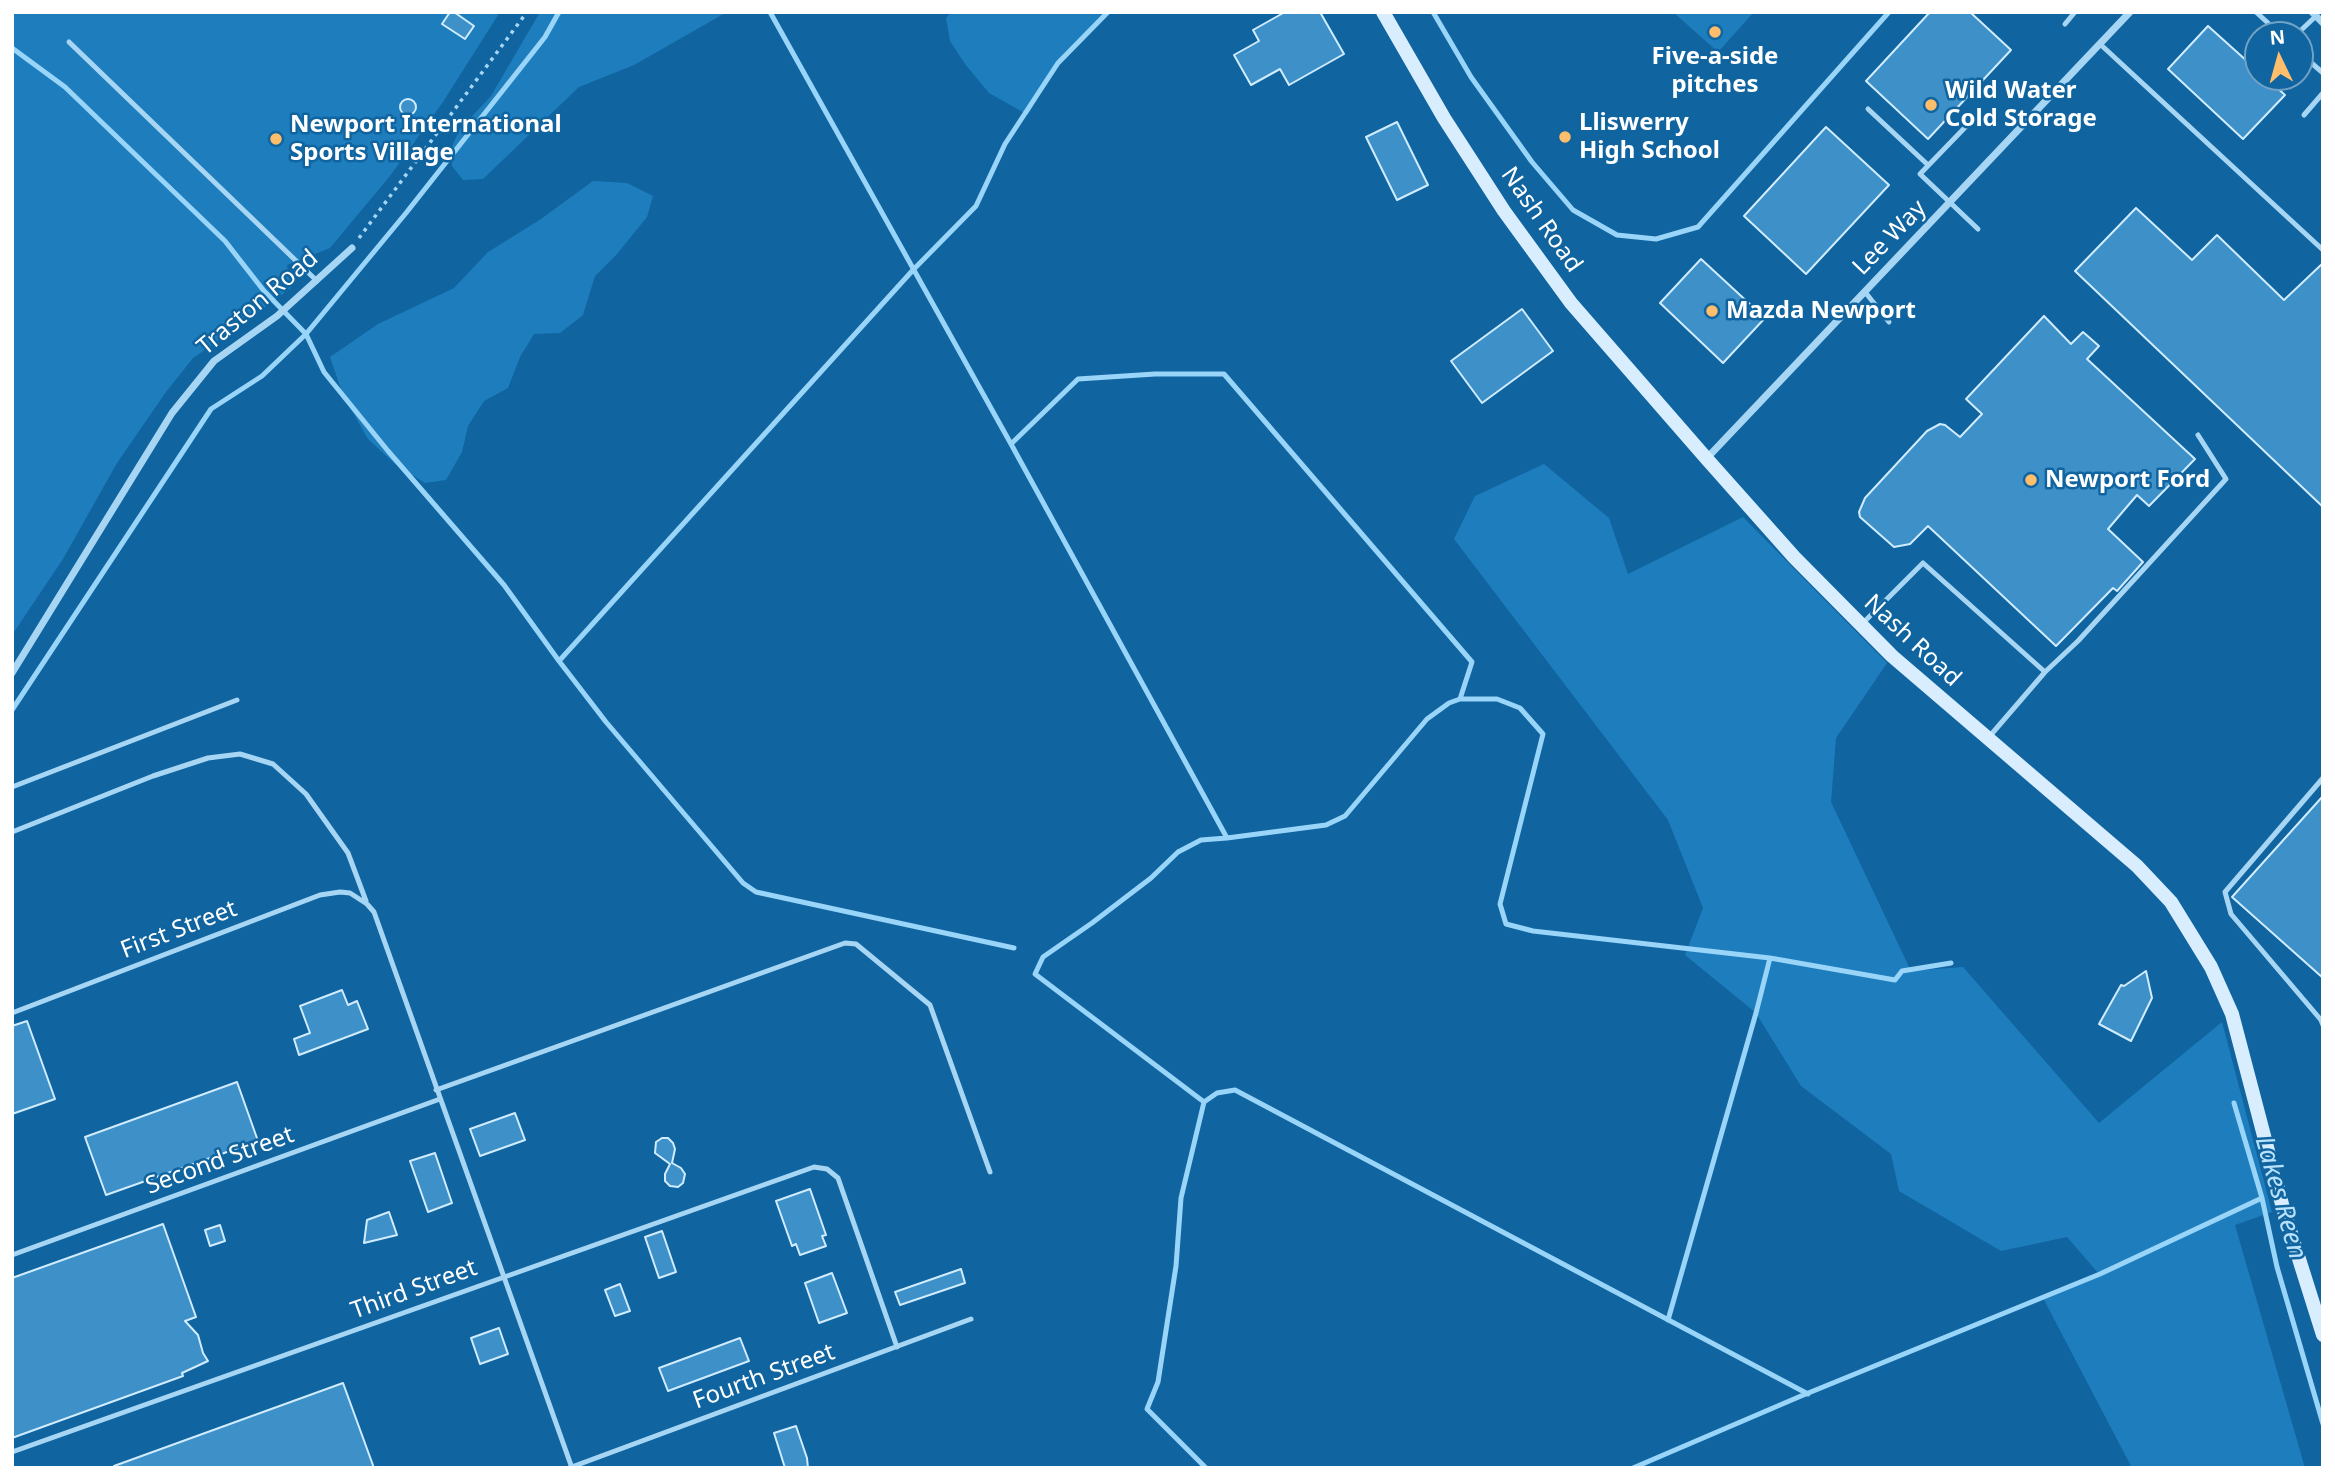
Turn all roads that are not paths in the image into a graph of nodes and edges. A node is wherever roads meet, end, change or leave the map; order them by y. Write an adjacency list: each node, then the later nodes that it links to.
1 (1383, 12): 22 (street, Nash Road)
2 (2075, 12): 6 (lane)
3 (2130, 12): 8 (street, Lee Way)
4 (2314, 14): 5 (street)
5 (2323, 23)
6 (2064, 24)
7 (69, 41): 18 (lane)
8 (2100, 44): 14 (street, Lee Way); 17 (lane)
9 (2323, 93): 12 (lane)
10 (1868, 109): 13 (lane)
11 (1978, 114): 13 (lane)
12 (2304, 115)
13 (1928, 165): 14 (lane)
14 (1951, 202): 15 (lane); 19 (street, Lee Way)
15 (1978, 229)
16 (352, 248): 18 (street, Traston Road)
17 (2323, 250)
18 (317, 281): 25 (street, Traston Road)
19 (1865, 292): 20 (lane); 22 (street, Lee Way)
20 (1889, 322)
21 (2197, 435): 24 (lane)
22 (1706, 458): 23 (street, Nash Road)
23 (1860, 625): 24 (lane); 27 (street, Nash Road)
24 (2045, 672): 27 (lane)
25 (12, 673)
26 (237, 700): 29 (lane)
27 (1987, 738): 40 (street, Nash Road)
28 (2323, 778): 33 (lane)
29 (12, 788)
30 (12, 832): 31 (lane)
31 (367, 904): 32 (lane, First Street); 34 (lane)
32 (12, 1013)
33 (2322, 1021)
34 (436, 1090): 35 (lane); 36 (lane)
35 (440, 1099): 37 (lane, Second Street); 38 (lane)
36 (990, 1172)
37 (12, 1255)
38 (505, 1276): 41 (lane, Third Street); 42 (lane, Third Street); 43 (lane)
39 (971, 1319): 41 (lane, Fourth Street)
40 (2323, 1335)
41 (897, 1346): 43 (lane, Fourth Street)
42 (12, 1452)
43 (571, 1467)

